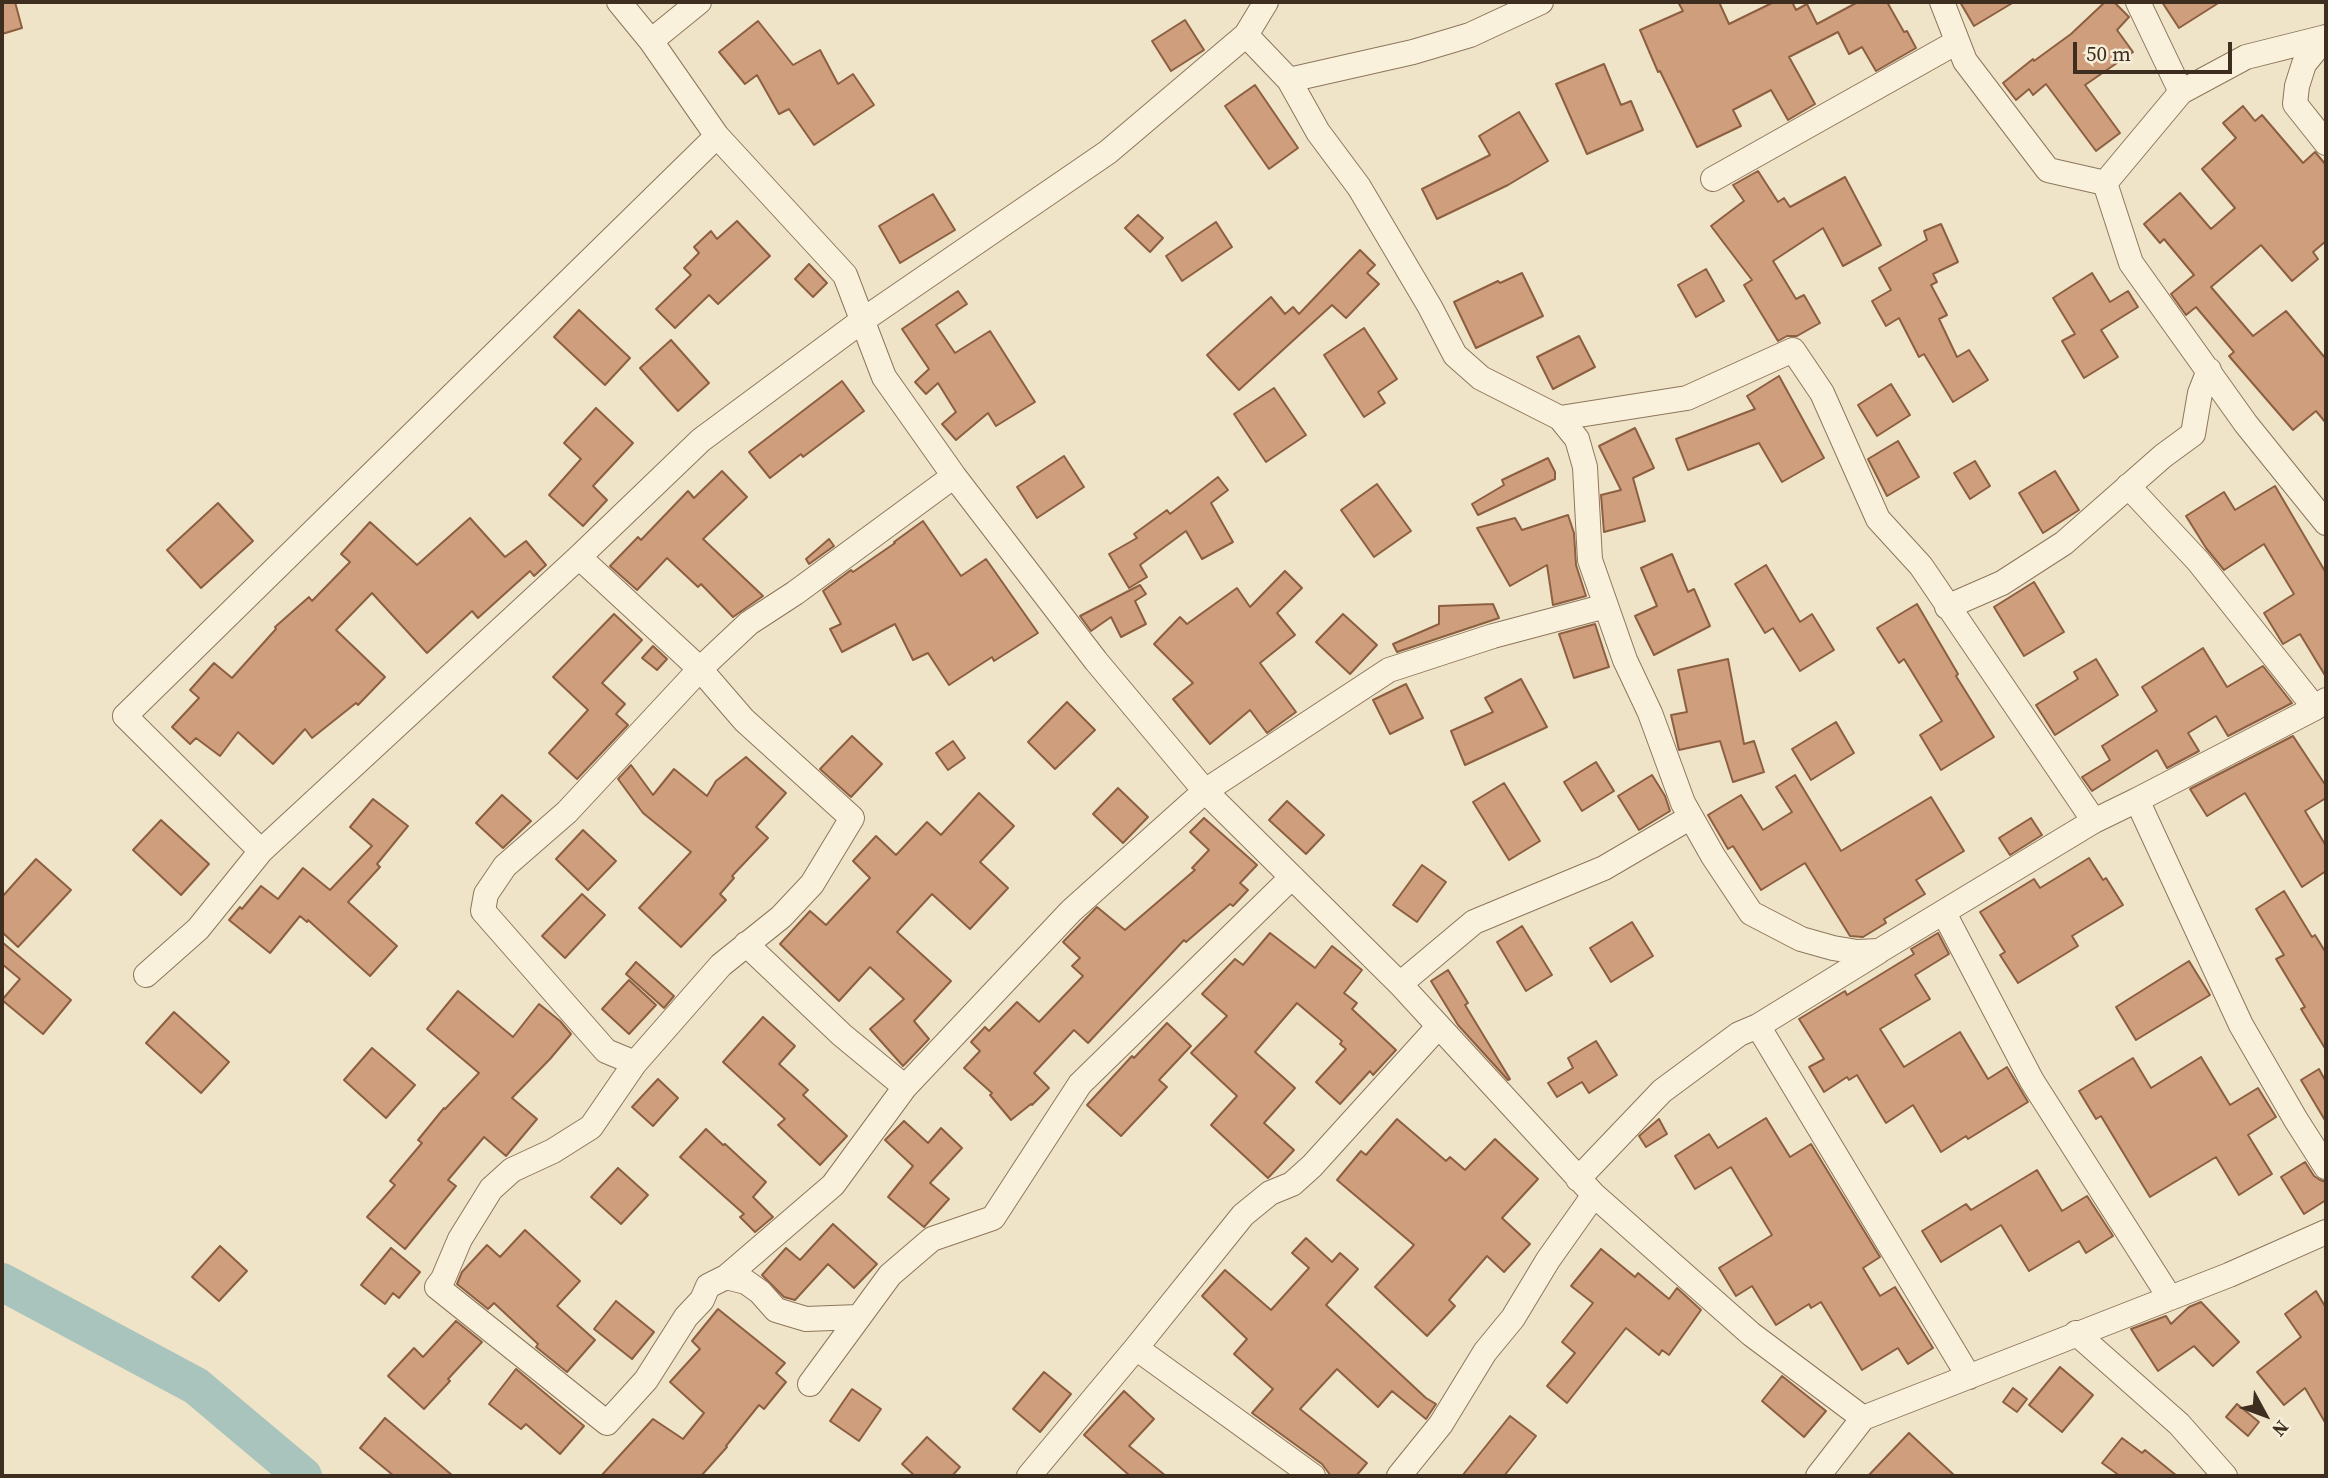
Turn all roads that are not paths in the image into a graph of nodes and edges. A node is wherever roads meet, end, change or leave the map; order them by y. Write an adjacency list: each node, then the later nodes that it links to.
1 (619, 2): 9 (street)
2 (699, 2): 9 (street)
3 (1266, 2): 7 (street)
4 (1541, 2): 11 (street)
5 (1942, 2): 10 (street)
6 (2138, 2): 12 (street)
7 (1246, 35): 11 (street); 17 (street)
8 (2326, 37): 12 (street); 14 (street)
9 (651, 41): 13 (street)
10 (1957, 42): 15 (street); 16 (street)
11 (1289, 80): 19 (street)
12 (2181, 92): 16 (street)
13 (717, 136): 17 (street); 32 (street)
14 (2326, 143)
15 (1713, 179)
16 (2105, 183): 18 (street)
17 (863, 320): 20 (street); 23 (street)
18 (2209, 370): 21 (street); 22 (street)
19 (1560, 418): 24 (street); 25 (street)
20 (954, 476): 26 (street); 28 (street)
21 (2128, 486): 25 (street); 27 (street)
22 (2326, 523)
23 (579, 557): 26 (street); 32 (street)
24 (1606, 606): 28 (street); 30 (street)
25 (1947, 607): 31 (street)
26 (700, 669): 35 (street); 41 (street)
27 (2321, 704): 29 (street)
28 (1205, 791): 33 (street); 42 (street)
29 (2137, 800): 31 (street); 43 (street)
30 (1691, 817): 36 (street); 38 (street)
31 (2094, 821): 34 (street)
32 (261, 851): 37 (street)
33 (1292, 877): 38 (street); 48 (street)
34 (1944, 914): 36 (street); 47 (street)
35 (746, 944): 41 (street); 42 (street)
36 (1879, 951): 39 (street)
37 (146, 975)
38 (1400, 984): 40 (street)
39 (1758, 1026): 44 (street); 51 (street)
40 (1438, 1027): 44 (street); 50 (street)
41 (635, 1063): 46 (street)
42 (905, 1087): 46 (street)
43 (2326, 1167)
44 (1586, 1187): 53 (street); 56 (street)
45 (2326, 1232): 47 (street)
46 (726, 1277): 48 (street)
47 (2170, 1298): 49 (street)
48 (859, 1318): 52 (street)
49 (2076, 1334): 51 (street); 58 (street)
50 (1136, 1348): 54 (street); 55 (street)
51 (1969, 1377): 53 (street)
52 (810, 1384)
53 (1863, 1418): 57 (street)
54 (1029, 1476)
55 (1313, 1476)
56 (1399, 1476)
57 (1818, 1476)
58 (2225, 1476)

